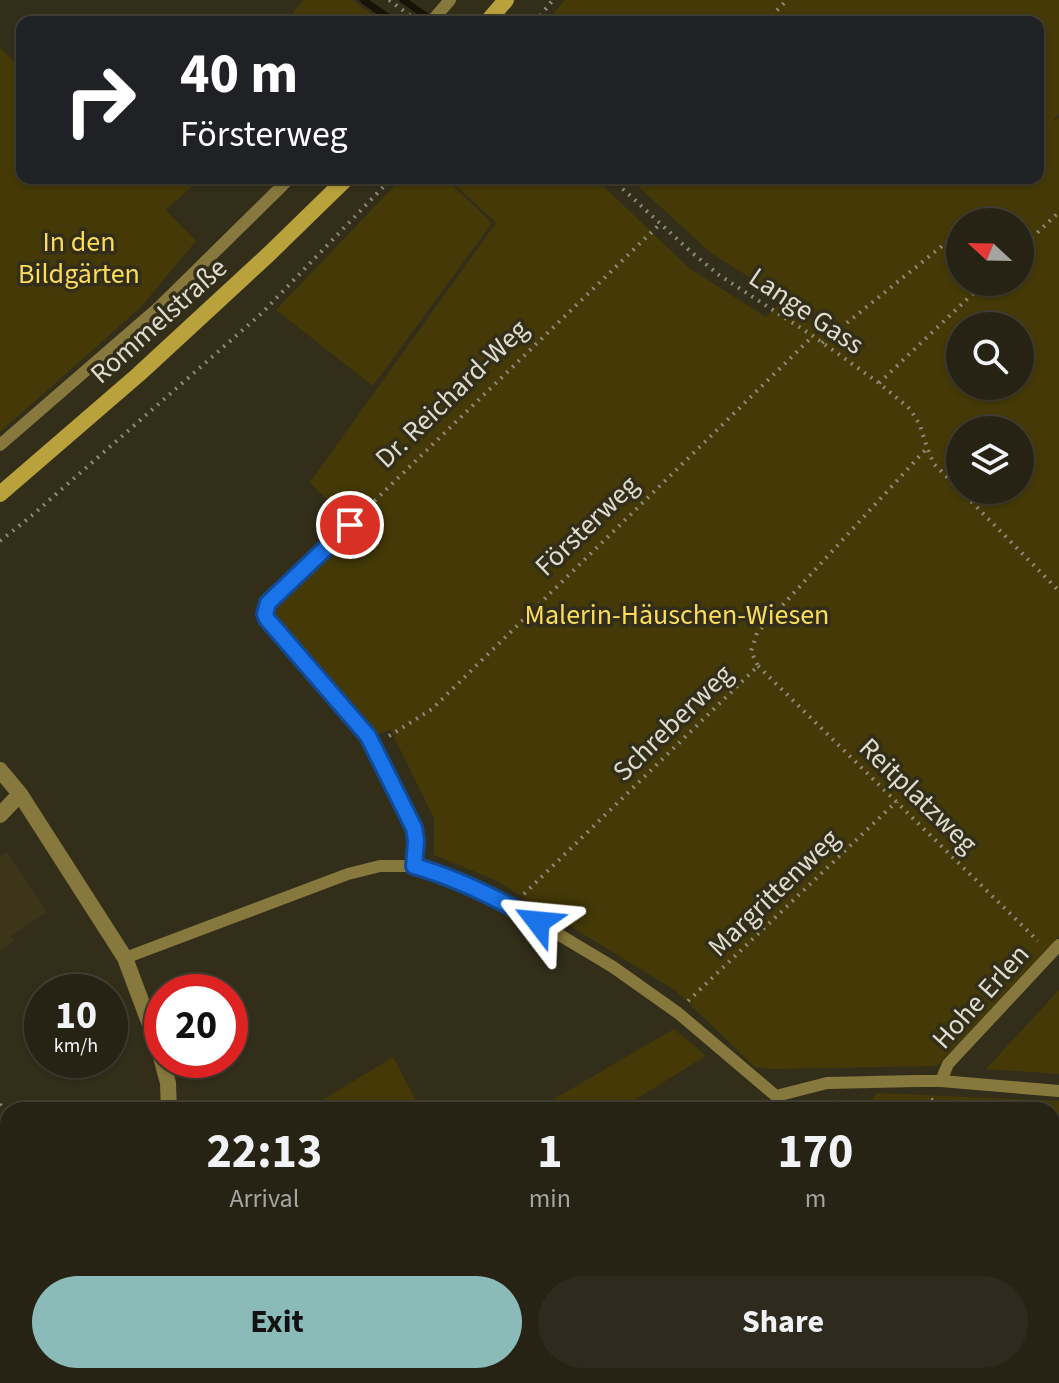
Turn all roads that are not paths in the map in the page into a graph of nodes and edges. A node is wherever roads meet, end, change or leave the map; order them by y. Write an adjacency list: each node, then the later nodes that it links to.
1 (450, 0): 3 (lane)
2 (506, 0): 4 (main road)
3 (436, 16)
4 (492, 16)
5 (284, 184): 7 (lane)
6 (341, 184): 8 (main road, Rommelstraße)
7 (0, 445)
8 (0, 494)
9 (350, 525): 13 (lane)
10 (0, 770): 11 (street)
11 (20, 794): 12 (street); 15 (street)
12 (0, 815)
13 (414, 866): 15 (lane); 16 (lane)
14 (1055, 950): 16 (lane, Hohe Erlen)
15 (125, 958): 18 (street)
16 (941, 1081): 17 (lane)
17 (1059, 1091)
18 (169, 1102)

